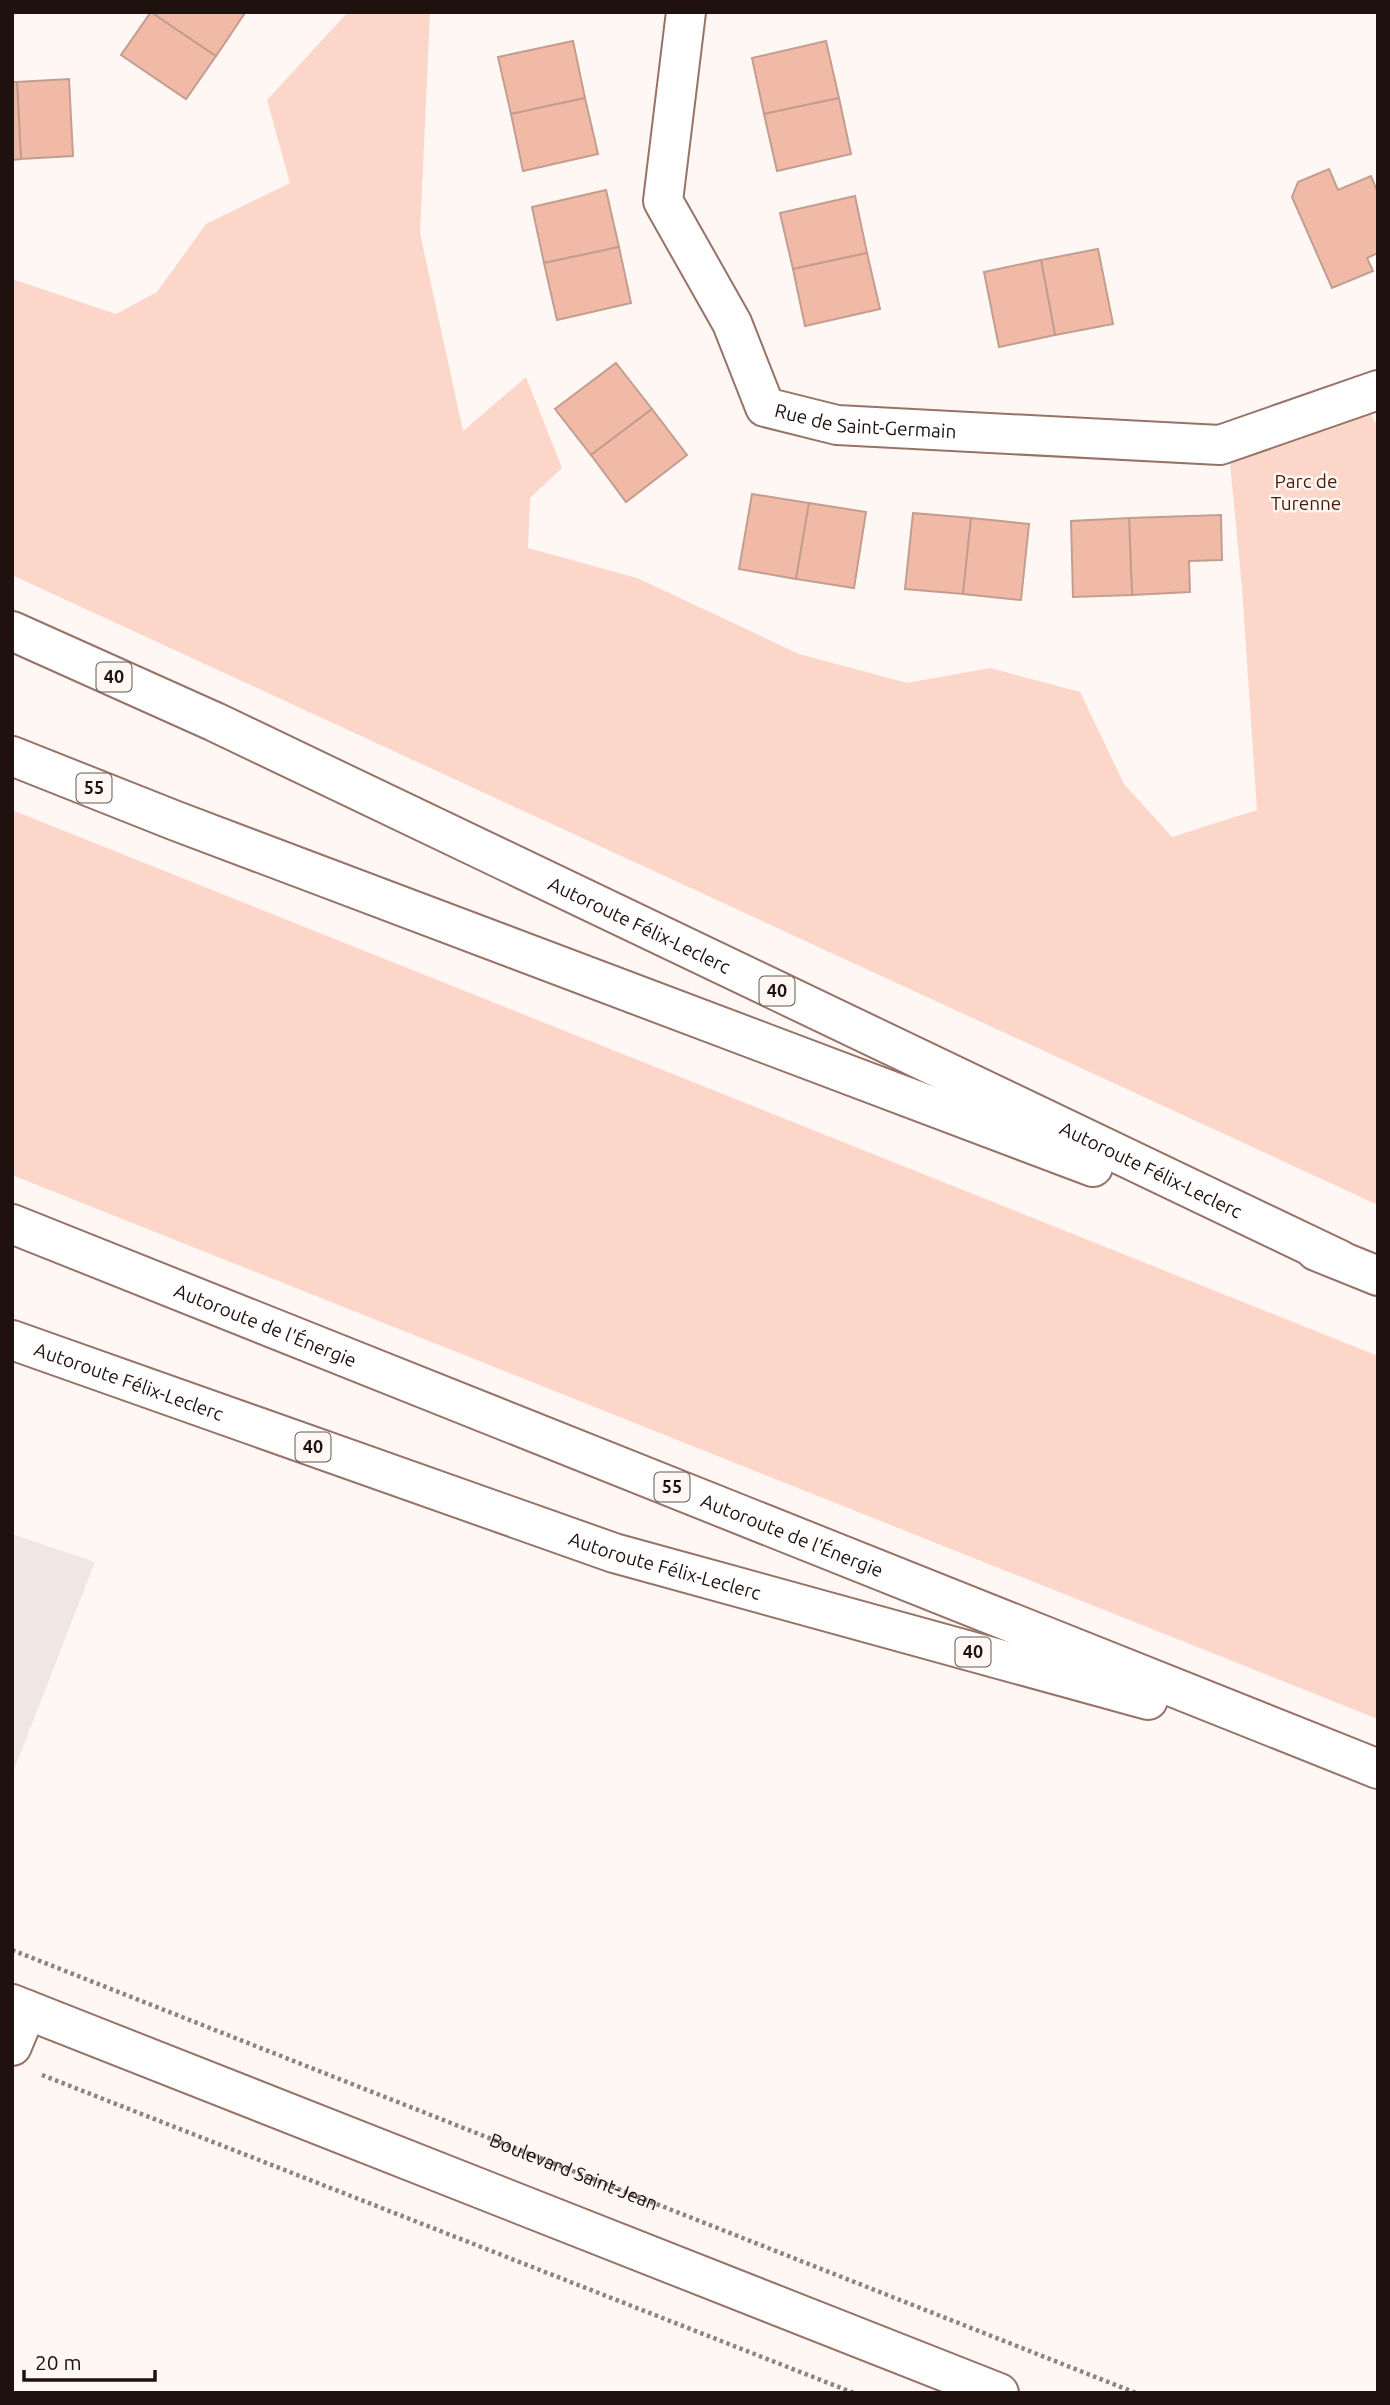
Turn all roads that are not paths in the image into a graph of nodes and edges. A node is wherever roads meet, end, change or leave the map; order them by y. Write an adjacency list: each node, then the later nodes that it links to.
1 (686, 12): 2 (main road, Rue de Saint-Germain)
2 (1378, 390)
3 (12, 631): 6 (main road, Autoroute Félix-Leclerc / 40)
4 (12, 756): 6 (main road, 55)
5 (12, 1224): 9 (main road, Autoroute de l'Énergie / 55)
6 (1340, 1260): 7 (main road, 55)
7 (1378, 1276)
8 (12, 1340): 9 (main road, Autoroute Félix-Leclerc / 40)
9 (1332, 1751): 10 (main road, Autoroute de l'Énergie / 55)
10 (1378, 1769)
11 (20, 2007): 12 (main road); 13 (main road)
12 (12, 2046)
13 (999, 2393)

